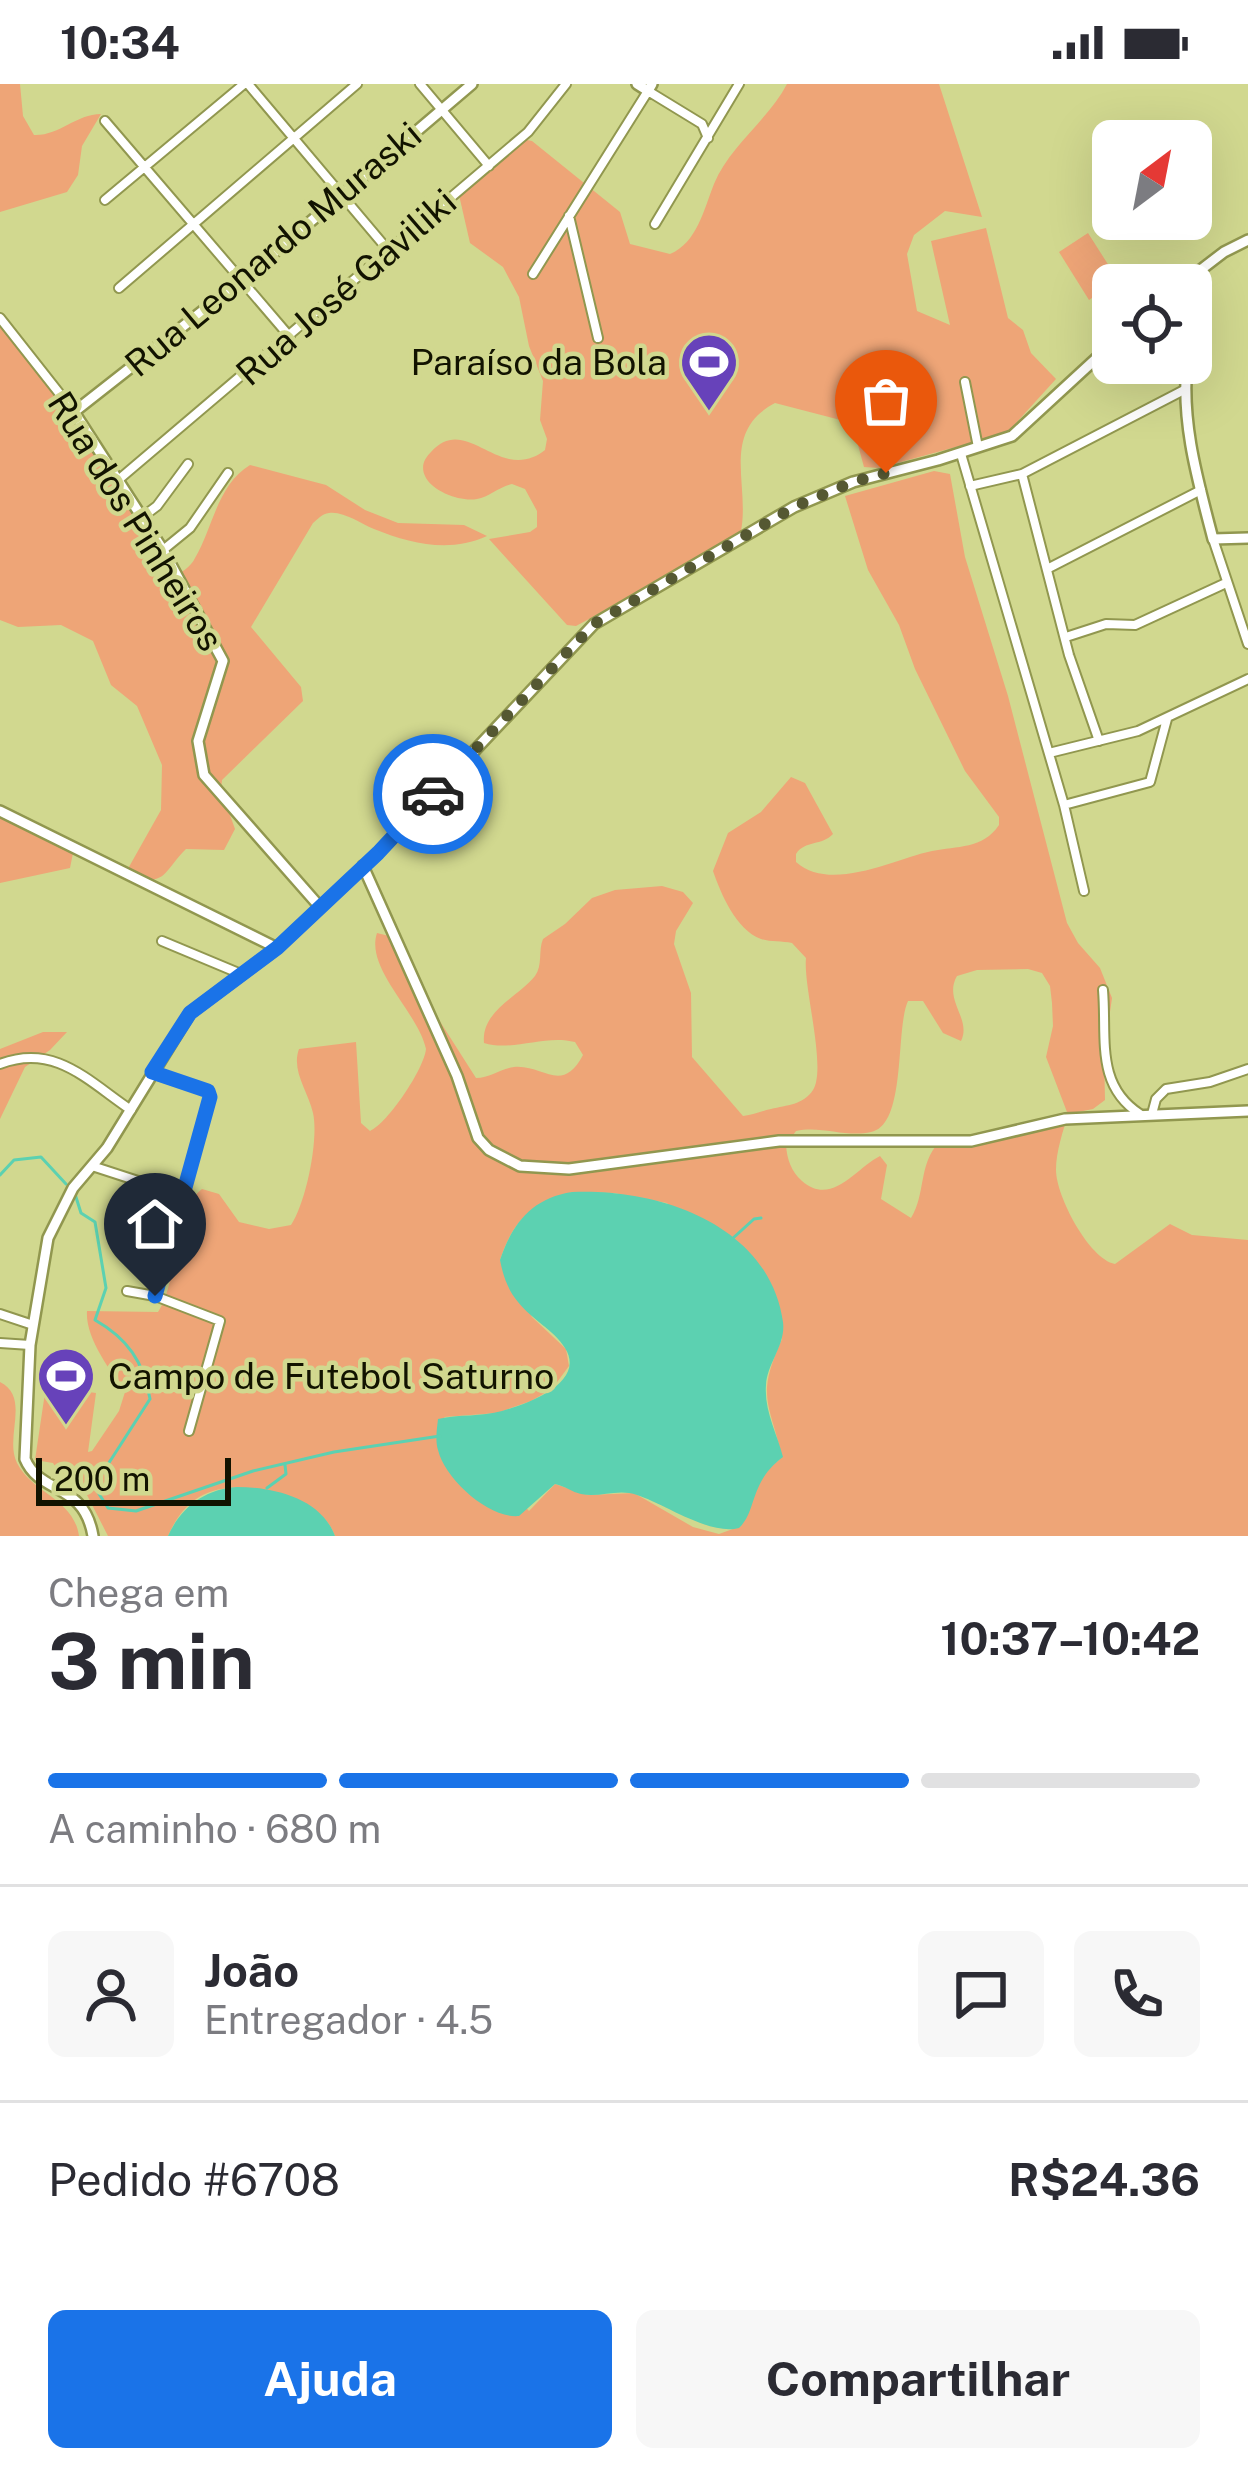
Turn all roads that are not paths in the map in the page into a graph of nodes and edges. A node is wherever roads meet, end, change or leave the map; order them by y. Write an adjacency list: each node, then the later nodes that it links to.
1 (246, 84): 11 (street); 13 (street)
2 (357, 84): 11 (street)
3 (420, 84): 9 (street)
4 (472, 84): 9 (street, Rua Leonardo Muraski)
5 (566, 84): 14 (street, Rua José Gaviliki)
6 (637, 84): 8 (street)
7 (740, 84): 12 (street)
8 (650, 87): 12 (street); 17 (street)
9 (441, 110): 14 (street); 15 (street, Rua Leonardo Muraski)
10 (105, 121): 13 (street)
11 (295, 138): 15 (street); 18 (street)
12 (708, 138): 19 (street)
13 (148, 166): 16 (street); 18 (street)
14 (489, 166): 21 (street, Rua José Gaviliki)
15 (341, 195): 21 (street); 24 (street, Rua Leonardo Muraski)
16 (105, 200)
17 (569, 214): 23 (street); 28 (street)
18 (193, 222): 24 (street); 25 (street)
19 (655, 224)
20 (1248, 240): 22 (street)
21 (388, 250): 27 (street, Rua José Gaviliki)
22 (1210, 264)
23 (533, 274)
24 (242, 280): 27 (street); 33 (street, Rua Leonardo Muraski)
25 (119, 287)
26 (0, 318): 33 (street, Rua dos Pinheiros)
27 (290, 337): 39 (street, Rua José Gaviliki)
28 (598, 338)
29 (1092, 362): 34 (street)
30 (965, 382): 34 (street)
31 (1185, 384): 32 (street)
32 (1184, 390): 38 (street); 41 (street)
33 (74, 412): 39 (street, Rua dos Pinheiros)
34 (979, 448): 35 (street)
35 (961, 454): 40 (street); 56 (street)
36 (188, 464): 42 (street)
37 (228, 473): 45 (street)
38 (1022, 474): 40 (street); 46 (street)
39 (117, 481): 42 (street, Rua dos Pinheiros)
40 (970, 486): 53 (street)
41 (1201, 490): 44 (street); 46 (street)
42 (140, 519): 45 (street, Rua dos Pinheiros)
43 (1248, 538): 44 (street)
44 (1213, 539): 47 (street)
45 (163, 550): 58 (street, Rua dos Pinheiros)
46 (1047, 569): 48 (street)
47 (1226, 583): 48 (street); 49 (street)
48 (1066, 637): 52 (street)
49 (1248, 644)
50 (1248, 679): 51 (street)
51 (1167, 717): 52 (street); 54 (street)
52 (1099, 741): 53 (street)
53 (1049, 753): 54 (street)
54 (1064, 805): 57 (street)
55 (0, 812): 60 (street)
56 (363, 866): 58 (street); 68 (street)
57 (1084, 891)
58 (320, 907): 60 (street)
59 (162, 940): 61 (street)
60 (277, 948): 61 (street)
61 (241, 974): 65 (street)
62 (1103, 990): 68 (street)
63 (0, 1064): 66 (street)
64 (1248, 1069): 68 (street)
65 (152, 1072): 66 (street); 70 (street)
66 (131, 1110): 69 (street)
67 (1248, 1111): 68 (street)
68 (1146, 1114)
69 (92, 1166): 70 (street); 74 (street)
70 (181, 1195): 72 (street)
71 (127, 1291): 72 (street)
72 (155, 1296): 77 (street)
73 (0, 1314): 74 (street)
74 (33, 1325): 76 (street)
75 (0, 1343): 76 (street)
76 (30, 1345): 78 (street)
77 (189, 1431)
78 (93, 1536)

